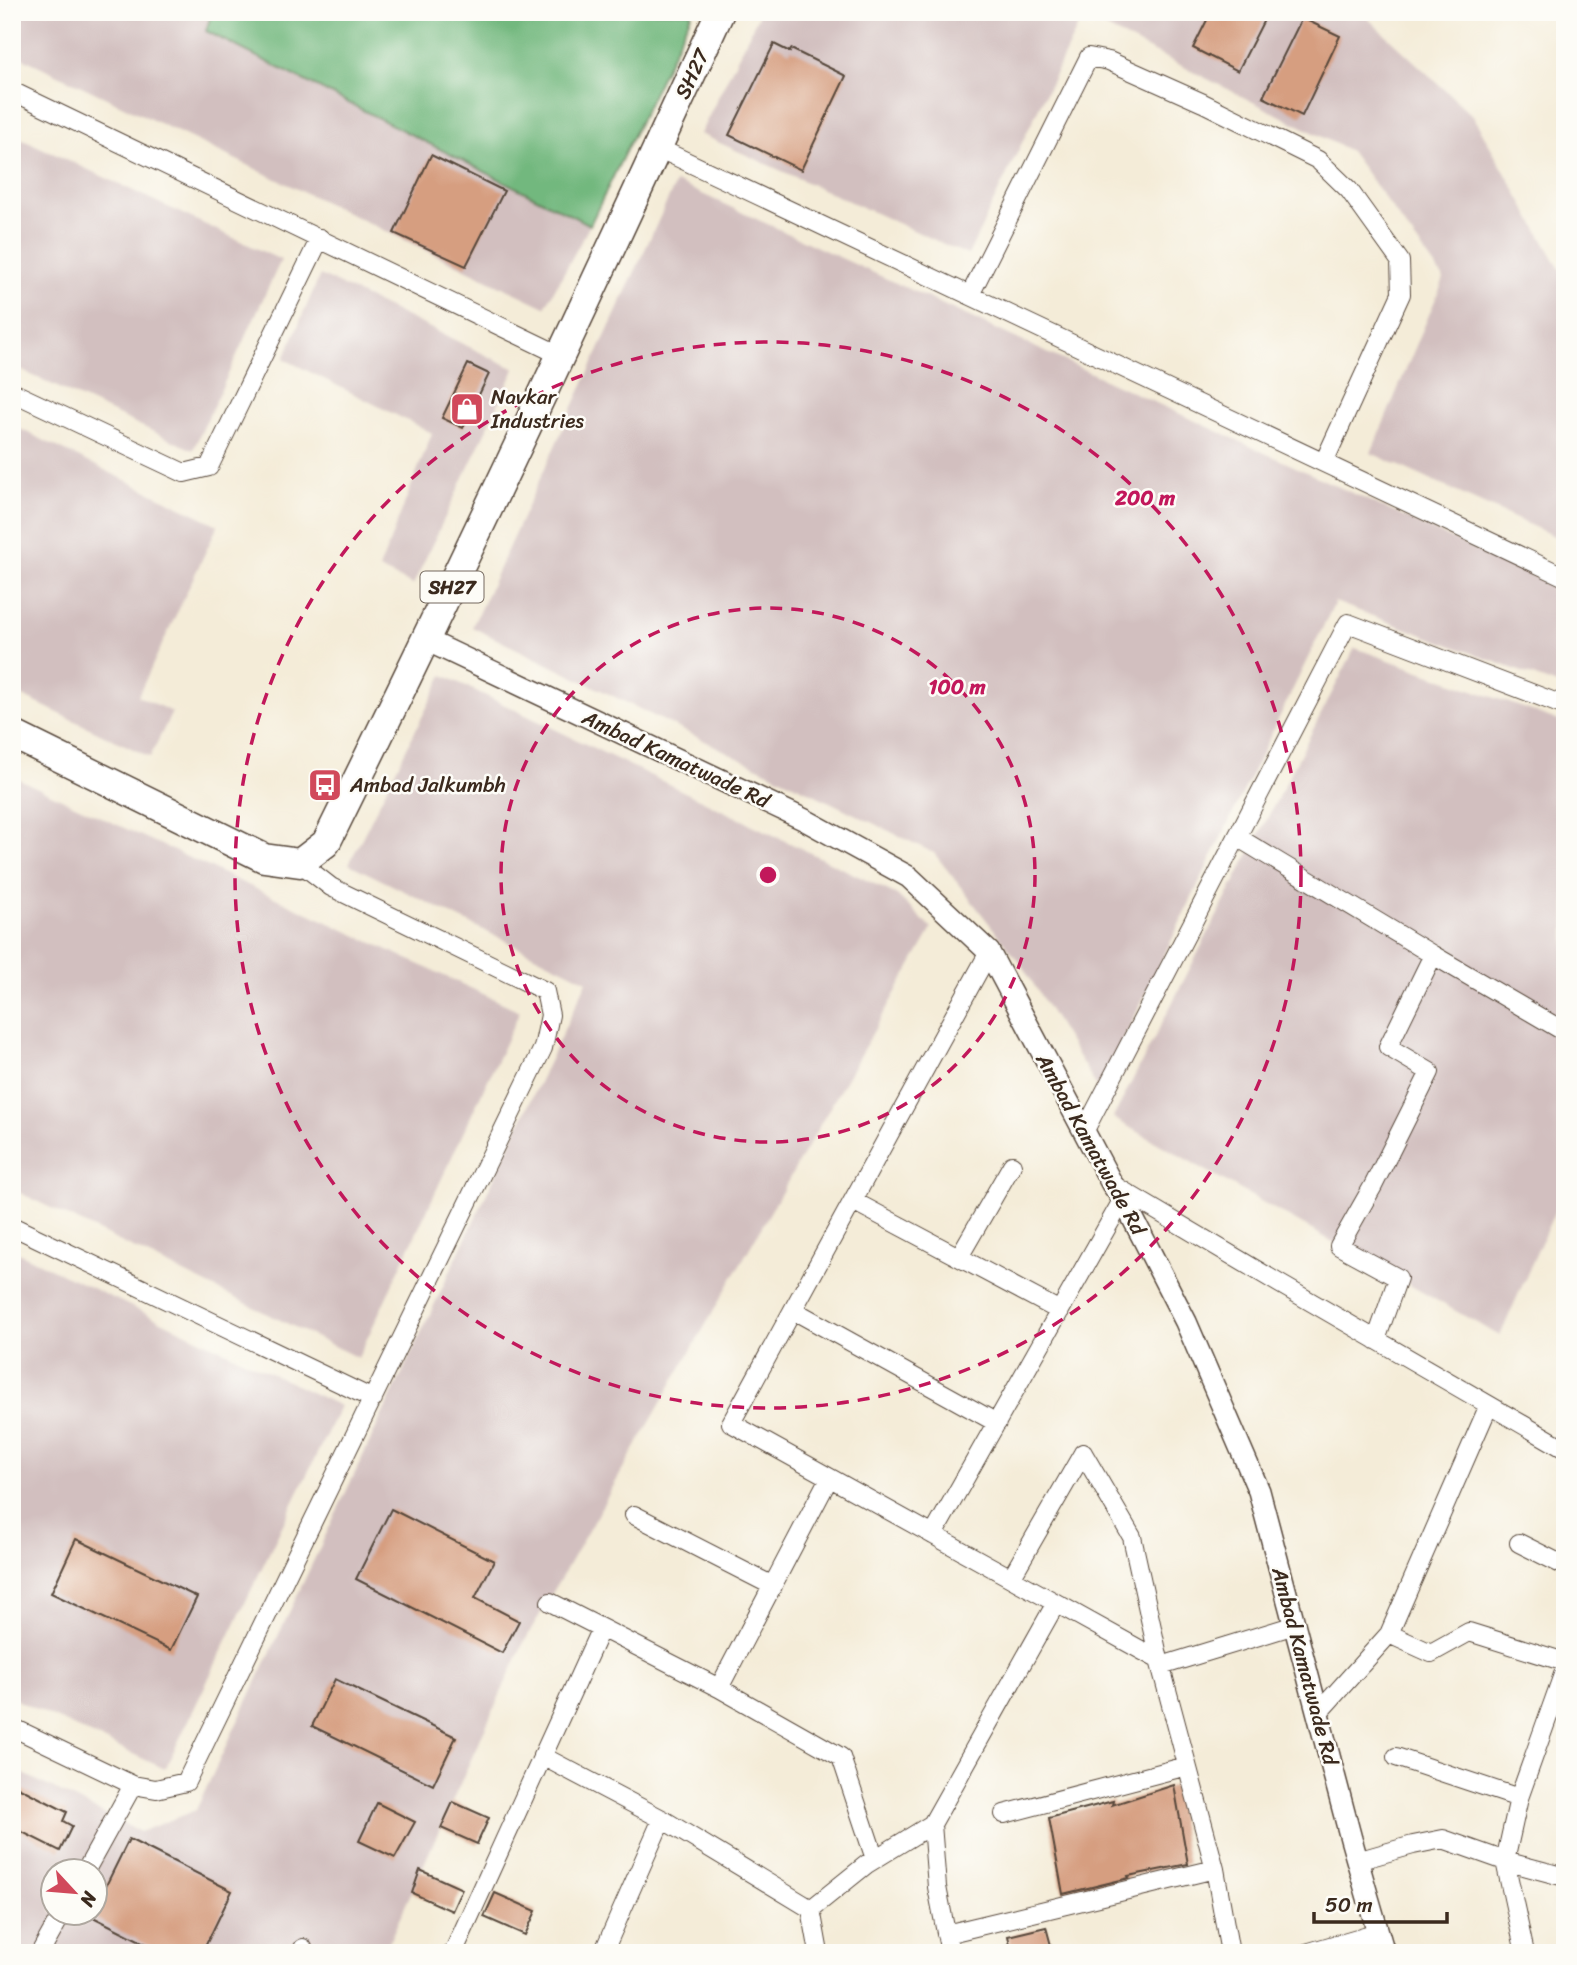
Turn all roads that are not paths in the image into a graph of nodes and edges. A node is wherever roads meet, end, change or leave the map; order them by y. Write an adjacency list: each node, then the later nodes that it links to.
1 (720, 12): 3 (main road, SH27 / SH27)
2 (12, 91): 4 (street)
3 (657, 148): 5 (street); 6 (main road, SH27 / SH27)
4 (320, 239): 6 (street); 7 (street)
5 (970, 295): 8 (street); 8 (street)
6 (562, 356): 10 (main road, SH27 / SH27)
7 (12, 392)
8 (1324, 462): 9 (street)
9 (1565, 577)
10 (426, 640): 14 (main road, SH27 / SH27); 15 (street, Ambad Kamatwade Rd)
11 (1565, 706): 13 (street)
12 (12, 734): 14 (main road)
13 (1237, 837): 16 (street); 18 (street)
14 (300, 863): 27 (street)
15 (989, 952): 18 (street, Ambad Kamatwade Rd); 21 (street)
16 (1433, 956): 17 (street); 26 (street)
17 (1565, 1032)
18 (1084, 1132): 20 (street, Ambad Kamatwade Rd)
19 (1012, 1165): 23 (street)
20 (1117, 1192): 25 (street); 26 (street); 40 (street, Ambad Kamatwade Rd)
21 (853, 1201): 23 (street); 24 (street)
22 (12, 1226): 27 (street)
23 (959, 1257): 25 (street)
24 (793, 1310): 29 (street); 31 (street)
25 (1060, 1311): 29 (street)
26 (1376, 1340): 28 (street)
27 (373, 1399): 54 (street)
28 (1489, 1405): 30 (street); 42 (street)
29 (997, 1423): 33 (street)
30 (1565, 1449)
31 (829, 1478): 33 (street); 37 (street)
32 (634, 1515): 37 (street)
33 (933, 1535): 36 (street)
34 (1519, 1543): 35 (street)
35 (1565, 1566)
36 (1011, 1578): 39 (street); 44 (street)
37 (773, 1586): 46 (street)
38 (550, 1602): 41 (street)
39 (1056, 1603): 44 (street); 58 (street)
40 (1294, 1625): 44 (street); 47 (street, Ambad Kamatwade Rd)
41 (601, 1628): 46 (street); 51 (street)
42 (1389, 1634): 43 (street); 47 (street)
43 (1565, 1662)
44 (1160, 1663): 53 (street)
45 (1565, 1669): 48 (street)
46 (719, 1688): 60 (street)
47 (1318, 1713): 61 (street, Ambad Kamatwade Rd)
48 (1547, 1719): 49 (street); 55 (street)
49 (1565, 1726)
50 (12, 1727): 54 (street)
51 (542, 1756): 57 (street); 70 (street)
52 (1396, 1757): 55 (street)
53 (1187, 1766): 56 (street); 63 (street)
54 (133, 1785): 59 (street)
55 (1519, 1798): 62 (street)
56 (1004, 1814)
57 (662, 1819): 65 (street); 71 (street)
58 (932, 1824): 60 (street); 68 (street)
59 (94, 1856)
60 (875, 1859): 65 (street)
61 (1357, 1861): 62 (street); 67 (street, Ambad Kamatwade Rd)
62 (1505, 1861): 64 (street); 77 (street)
63 (1215, 1869): 68 (street); 74 (street)
64 (1565, 1877)
65 (811, 1909): 72 (street)
66 (56, 1926): 69 (street)
67 (1378, 1932): 75 (street); 76 (street, Ambad Kamatwade Rd)
68 (946, 1934): 73 (street)
69 (40, 1953)
70 (453, 1953)
71 (603, 1953)
72 (819, 1953)
73 (950, 1953)
74 (1230, 1953)
75 (1306, 1953)
76 (1384, 1953)
77 (1525, 1953)

